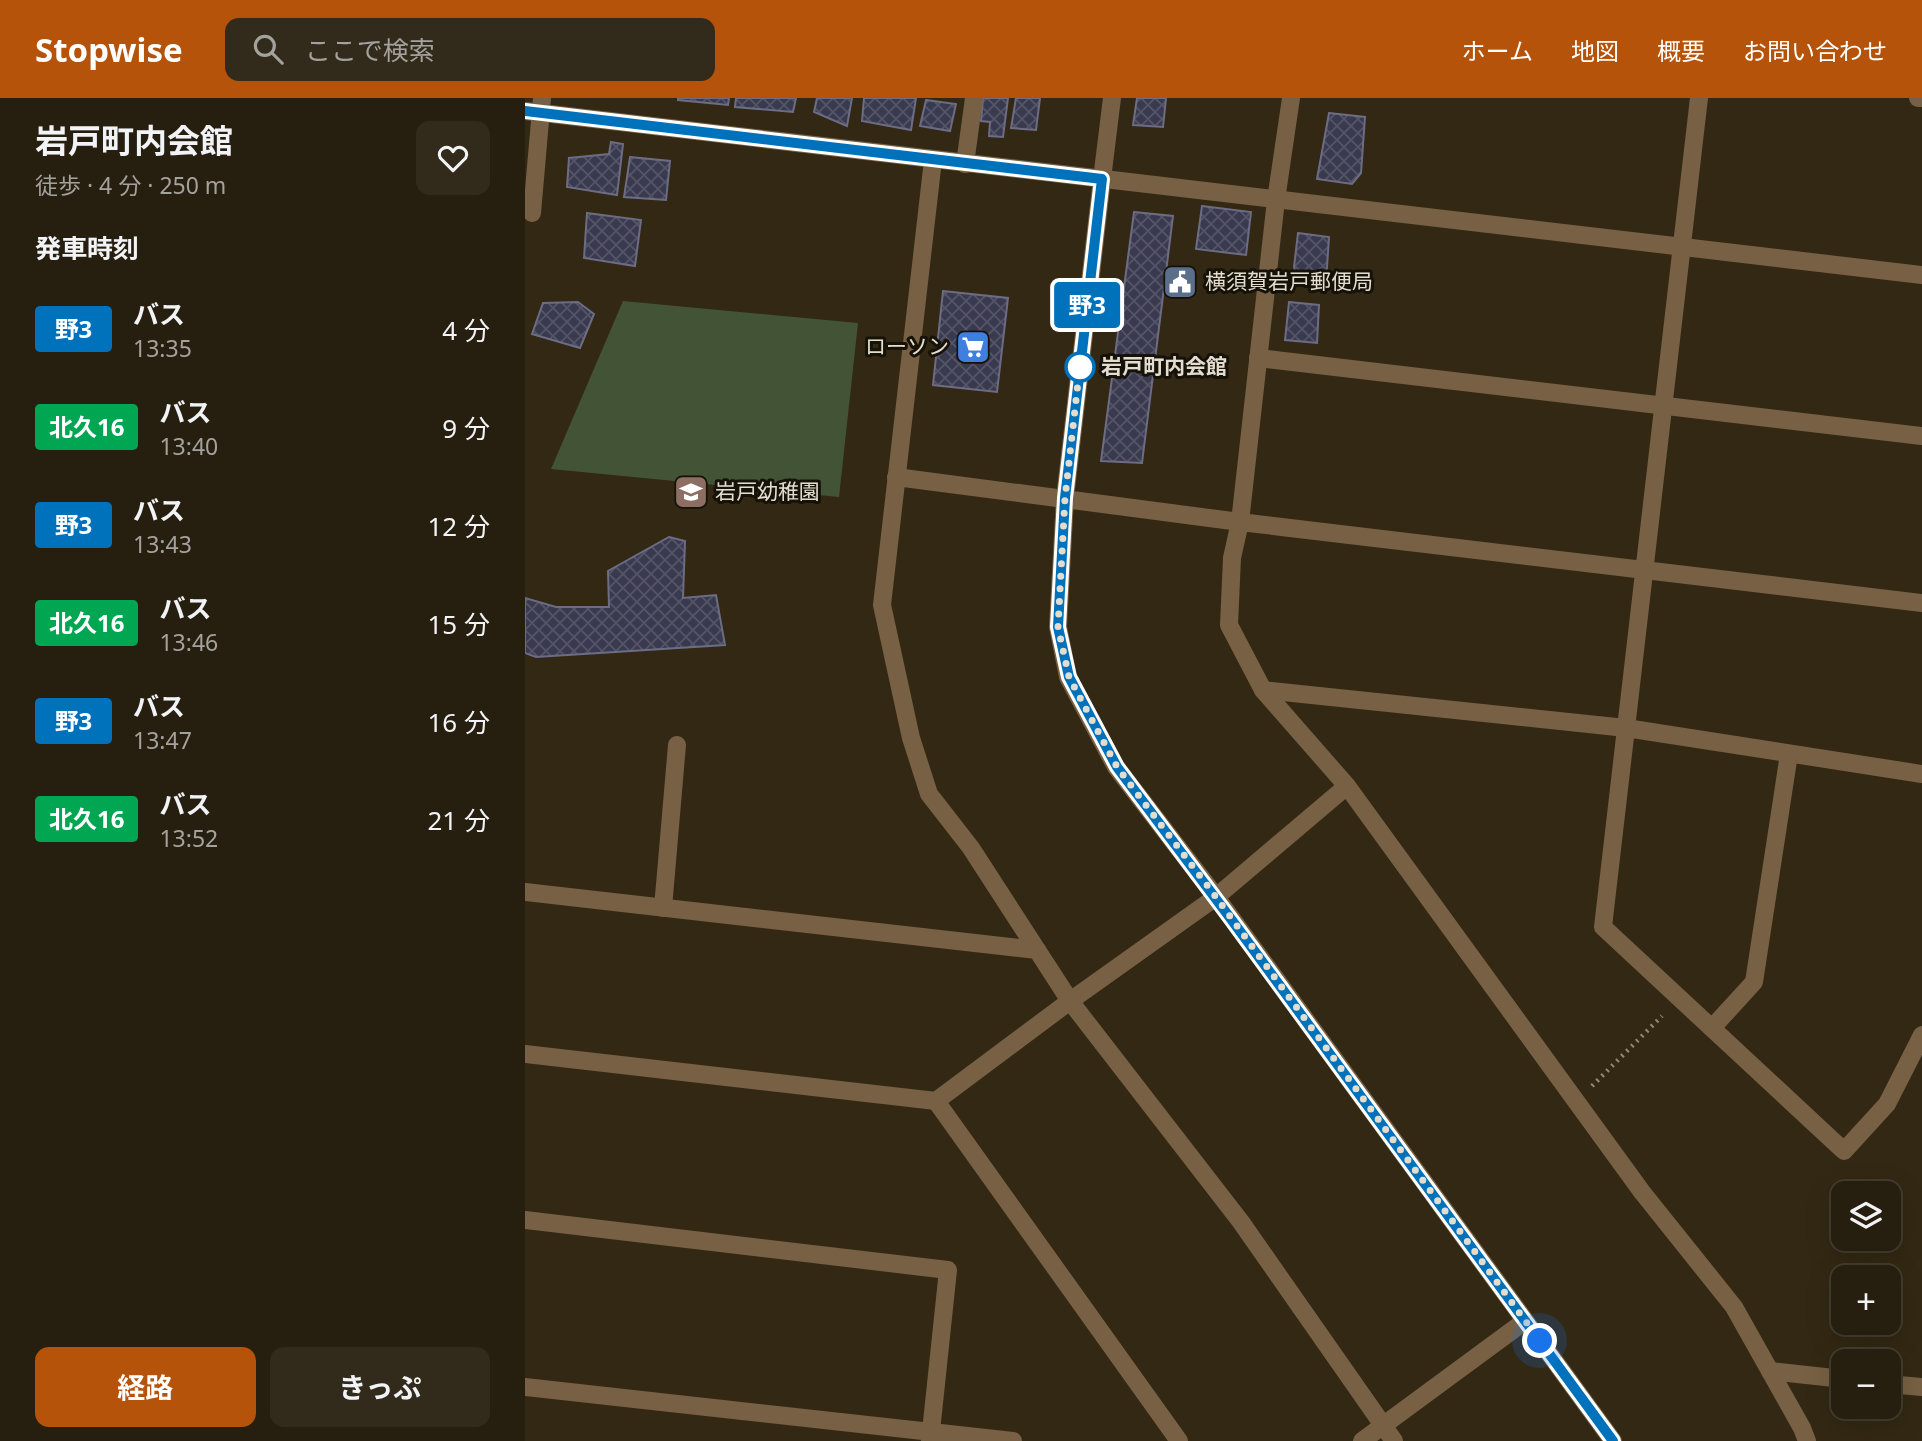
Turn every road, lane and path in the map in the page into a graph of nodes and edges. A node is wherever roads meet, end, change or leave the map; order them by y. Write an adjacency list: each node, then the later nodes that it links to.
1 (974, 98): 7 (street)
2 (1112, 98): 8 (street)
3 (1291, 98): 9 (street)
4 (1699, 98): 11 (street)
5 (536, 107): 6 (street); 10 (street)
6 (933, 160): 7 (street); 16 (street)
7 (965, 163): 8 (street)
8 (1102, 179): 9 (street); 17 (street)
9 (1276, 200): 11 (street); 13 (street)
10 (532, 213)
11 (1681, 247): 12 (street); 14 (street)
12 (1922, 275)
13 (1258, 358): 14 (street); 18 (street)
14 (1663, 405): 15 (street); 19 (street)
15 (1922, 436)
16 (896, 477): 17 (street); 30 (street)
17 (1065, 498): 18 (street); 28 (street)
18 (1240, 522): 19 (street); 21 (street)
19 (1644, 569): 20 (street); 22 (street)
20 (1922, 603)
21 (1263, 690): 22 (street); 26 (street)
22 (1626, 728): 24 (street); 33 (street)
23 (677, 745): 29 (street)
24 (1789, 754): 25 (street); 33 (street)
25 (1922, 774)
26 (1347, 786): 28 (street); 37 (street)
27 (525, 892): 29 (street)
28 (1216, 897): 31 (street); 39 (street)
29 (663, 908): 30 (street)
30 (1037, 950): 31 (street)
31 (1070, 1001): 36 (street); 45 (street)
32 (1666, 1012): 37 (path)
33 (1712, 1028): 34 (street)
34 (1922, 1035)
35 (525, 1054): 36 (street)
36 (936, 1101): 48 (street)
37 (1576, 1102): 40 (street)
38 (525, 1220): 46 (street)
39 (1525, 1321): 45 (street); 50 (street)
40 (1770, 1371): 41 (street); 51 (street)
41 (1831, 1378)
42 (1901, 1385): 44 (street)
43 (525, 1387): 46 (street)
44 (1922, 1387)
45 (1389, 1434): 49 (street)
46 (931, 1436): 47 (street)
47 (1013, 1441)
48 (1179, 1441)
49 (1362, 1441)
50 (1612, 1441)
51 (1807, 1441)

